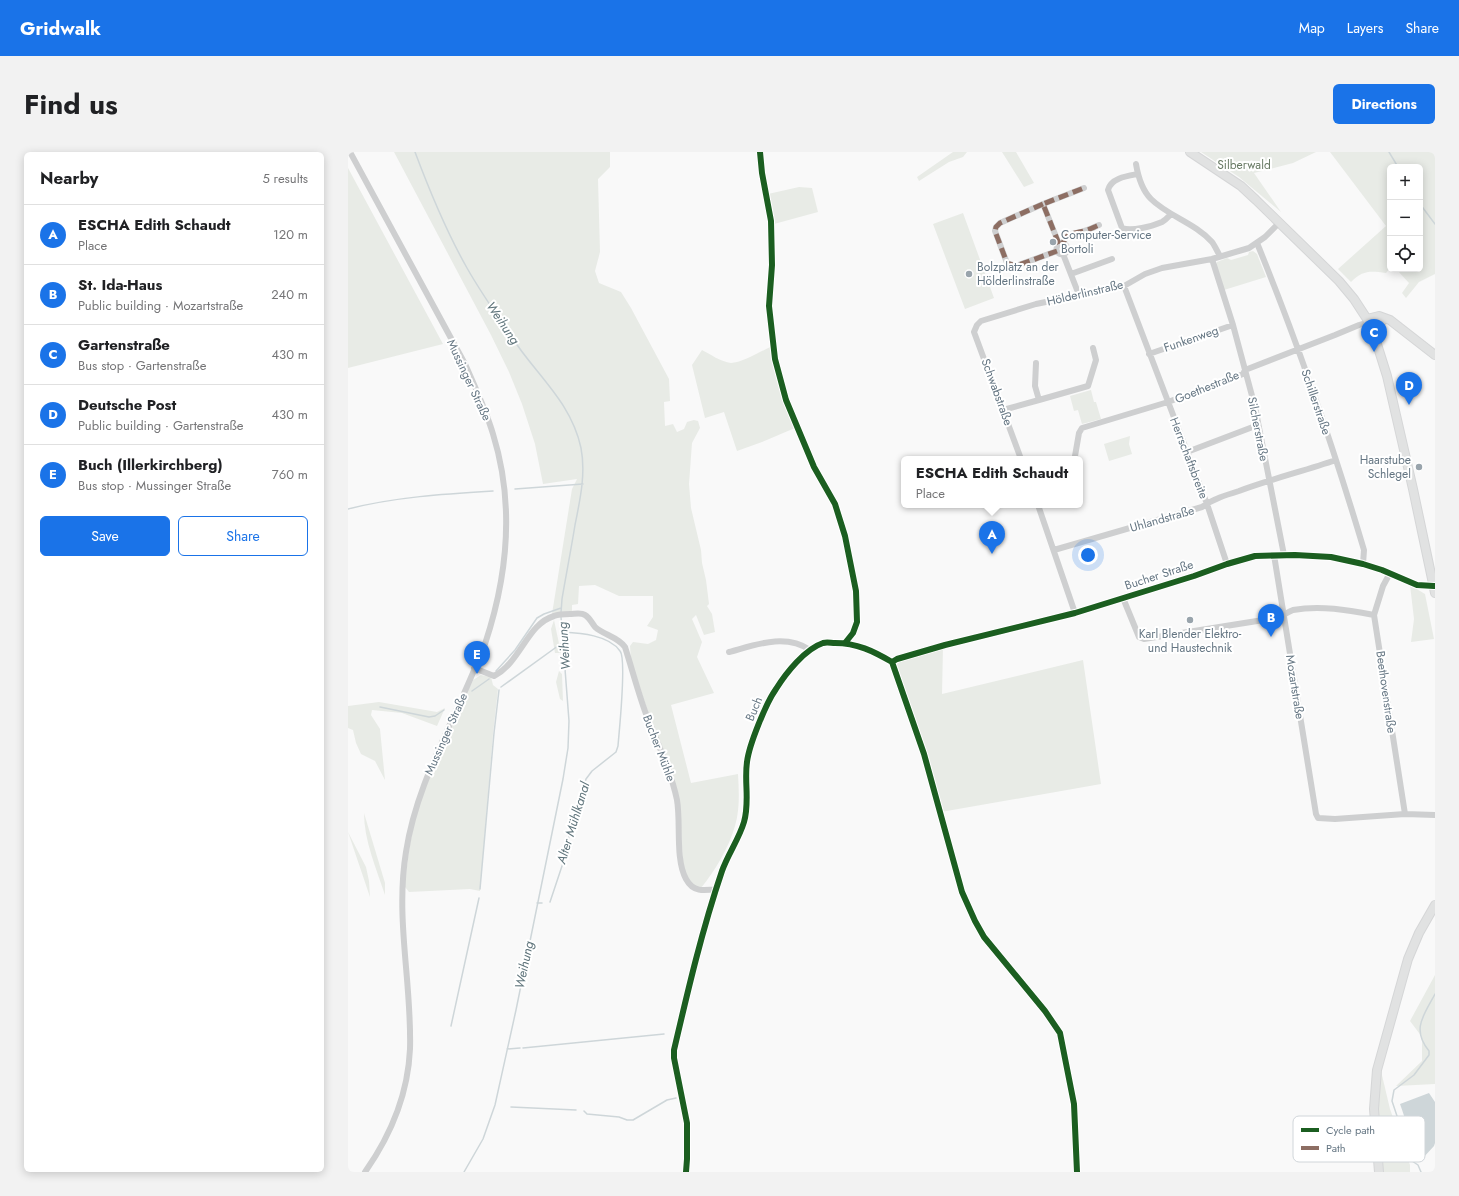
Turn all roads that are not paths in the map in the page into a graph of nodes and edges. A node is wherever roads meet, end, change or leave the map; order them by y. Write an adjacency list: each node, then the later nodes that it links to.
1 (1190, 152): 8 (main road)
2 (350, 156): 56 (street, Mussinger Straße)
3 (1136, 164): 4 (street)
4 (1138, 174): 7 (street); 7 (street)
5 (1084, 188): 6 (street)
6 (1044, 204): 11 (street); 12 (street)
7 (1172, 214): 14 (street)
8 (1279, 223): 10 (street, Hölderlinstraße); 20 (main road)
9 (1099, 226): 11 (street)
10 (1257, 243): 14 (street, Hölderlinstraße); 26 (street, Schillerstraße)
11 (1061, 244): 12 (street); 13 (street)
12 (1057, 251): 13 (street)
13 (1064, 254): 17 (street)
14 (1220, 256): 16 (street, Hölderlinstraße)
15 (1112, 259): 17 (street)
16 (1212, 259): 18 (street, Hölderlinstraße); 23 (street, Silcherstraße)
17 (1071, 274): 19 (street)
18 (1124, 286): 19 (street, Hölderlinstraße); 27 (street, Herrschaftsbreite)
19 (1079, 295): 22 (street, Hölderlinstraße)
20 (1368, 320): 21 (main road); 24 (main road); 26 (street, Goethestraße)
21 (1387, 320): 24 (main road); 28 (main road)
22 (977, 325): 33 (street, Schwabstraße)
23 (1233, 325): 27 (street, Funkenweg); 30 (street, Silcherstraße)
24 (1375, 336): 48 (main road)
25 (1093, 348): 31 (street)
26 (1298, 349): 30 (street, Goethestraße); 38 (street, Schillerstraße)
27 (1150, 354): 32 (street, Herrschaftsbreite)
28 (1435, 355)
29 (1036, 363): 31 (street)
30 (1245, 370): 32 (street, Goethestraße); 34 (street, Silcherstraße)
31 (1039, 400): 33 (street)
32 (1168, 402): 35 (street, Herrschaftsbreite); 37 (street, Goethestraße)
33 (1003, 410): 36 (street, Schwabstraße)
34 (1258, 425): 35 (street); 39 (street, Silcherstraße)
35 (1187, 452): 40 (street, Herrschaftsbreite)
36 (1020, 456)
37 (1075, 456)
38 (1336, 460): 39 (street, Uhlandstraße); 46 (street, Schillerstraße)
39 (1268, 480): 40 (street, Uhlandstraße); 44 (street, Silcherstraße)
40 (1207, 504): 42 (street, Uhlandstraße); 45 (street, Herrschaftsbreite)
41 (1039, 508): 42 (street)
42 (1054, 550): 50 (street)
43 (1274, 555): 44 (street, Bucher Straße); 45 (street, Bucher Straße); 51 (street, Mozartstraße)
44 (1284, 555): 46 (street, Bucher Straße)
45 (1227, 564): 49 (street, Bucher Straße)
46 (1363, 564): 47 (street, Bucher Straße)
47 (1390, 573): 48 (street, Bucher Straße); 52 (street, Beethovenstraße)
48 (1434, 589)
49 (1123, 598): 50 (street, Bucher Straße); 51 (street)
50 (1075, 613): 55 (street, Bucher Straße)
51 (1284, 615): 52 (street); 57 (street, Mozartstraße)
52 (1374, 615): 57 (street, Beethovenstraße)
53 (810, 650): 54 (street); 55 (street, Buch); 59 (street, Buch)
54 (729, 652)
55 (892, 662): 65 (street)
56 (474, 668): 59 (street, Bucher Mühle); 63 (street, Mussinger Straße)
57 (1405, 814): 58 (street)
58 (1435, 815)
59 (717, 889): 64 (street)
60 (1435, 905): 61 (main road)
61 (1375, 1116)
62 (1378, 1162): 66 (main road)
63 (366, 1172)
64 (686, 1172)
65 (1077, 1172)
66 (1379, 1172)

